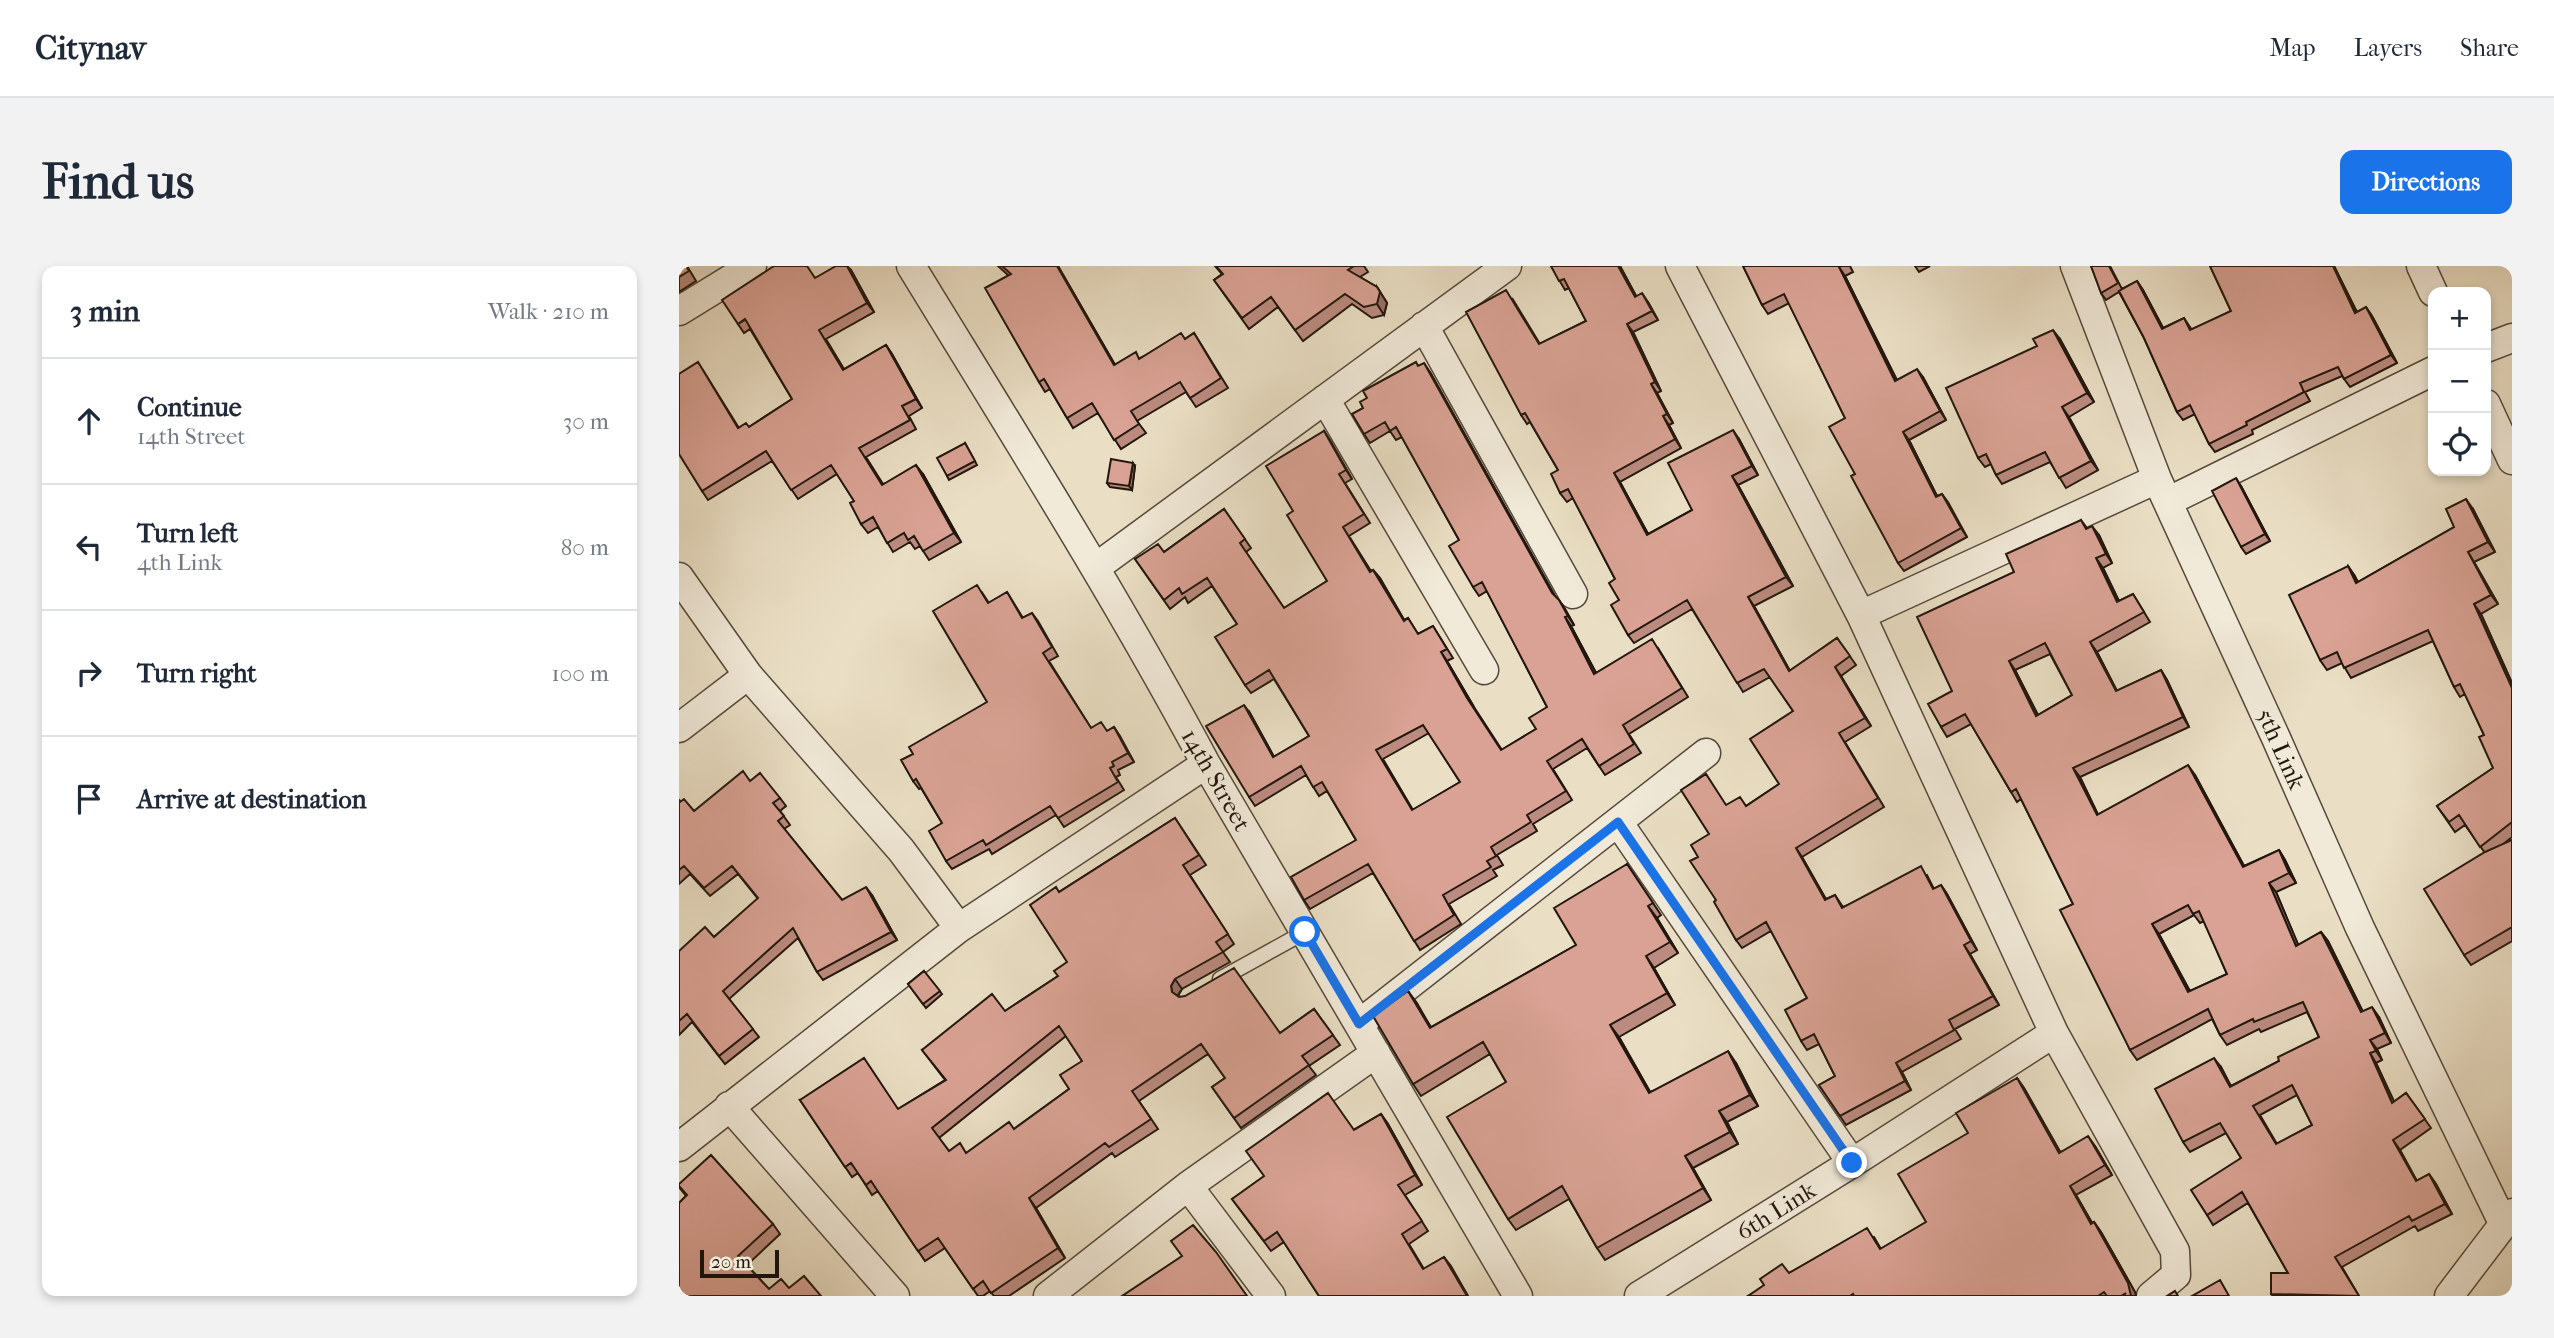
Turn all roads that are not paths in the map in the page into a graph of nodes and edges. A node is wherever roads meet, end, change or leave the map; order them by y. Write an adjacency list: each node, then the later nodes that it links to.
1 (752, 266): 8 (street)
2 (911, 266): 17 (street, 14th Street)
3 (1507, 266): 9 (street)
4 (1680, 266): 20 (street)
5 (2075, 266): 16 (street, 5th Link)
6 (2421, 266): 7 (street)
7 (2431, 287)
8 (679, 311)
9 (1424, 326): 13 (street); 19 (street)
10 (2512, 338): 11 (street)
11 (2491, 346)
12 (2428, 373): 16 (street)
13 (1325, 399): 17 (street); 21 (street)
14 (2490, 413): 15 (street)
15 (2512, 460)
16 (2163, 490): 20 (street); 37 (street, 5th Link)
17 (1095, 568): 25 (street, 14th Street)
18 (679, 578): 22 (street)
19 (1573, 594)
20 (1861, 615): 31 (street)
21 (1484, 670)
22 (748, 675): 23 (street); 27 (street)
23 (679, 728)
24 (1706, 753): 26 (street)
25 (1206, 764): 27 (street); 28 (street, 14th Street)
26 (1618, 822): 30 (street); 35 (street)
27 (959, 928): 33 (street)
28 (1305, 932): 29 (lane); 30 (street, 14th Street)
29 (1210, 984)
30 (1359, 1024): 32 (street, 14th Street)
31 (2054, 1033): 35 (street, 6th Link); 43 (street)
32 (1376, 1053): 36 (street); 41 (street, 14th Street)
33 (729, 1106): 34 (street); 38 (street)
34 (679, 1147)
35 (1852, 1163): 42 (street, 6th Link)
36 (1188, 1186): 39 (street); 40 (street)
37 (2508, 1219): 44 (street)
38 (895, 1296)
39 (1048, 1296)
40 (1271, 1296)
41 (1518, 1296)
42 (1639, 1296)
43 (2151, 1296)
44 (2449, 1296)

